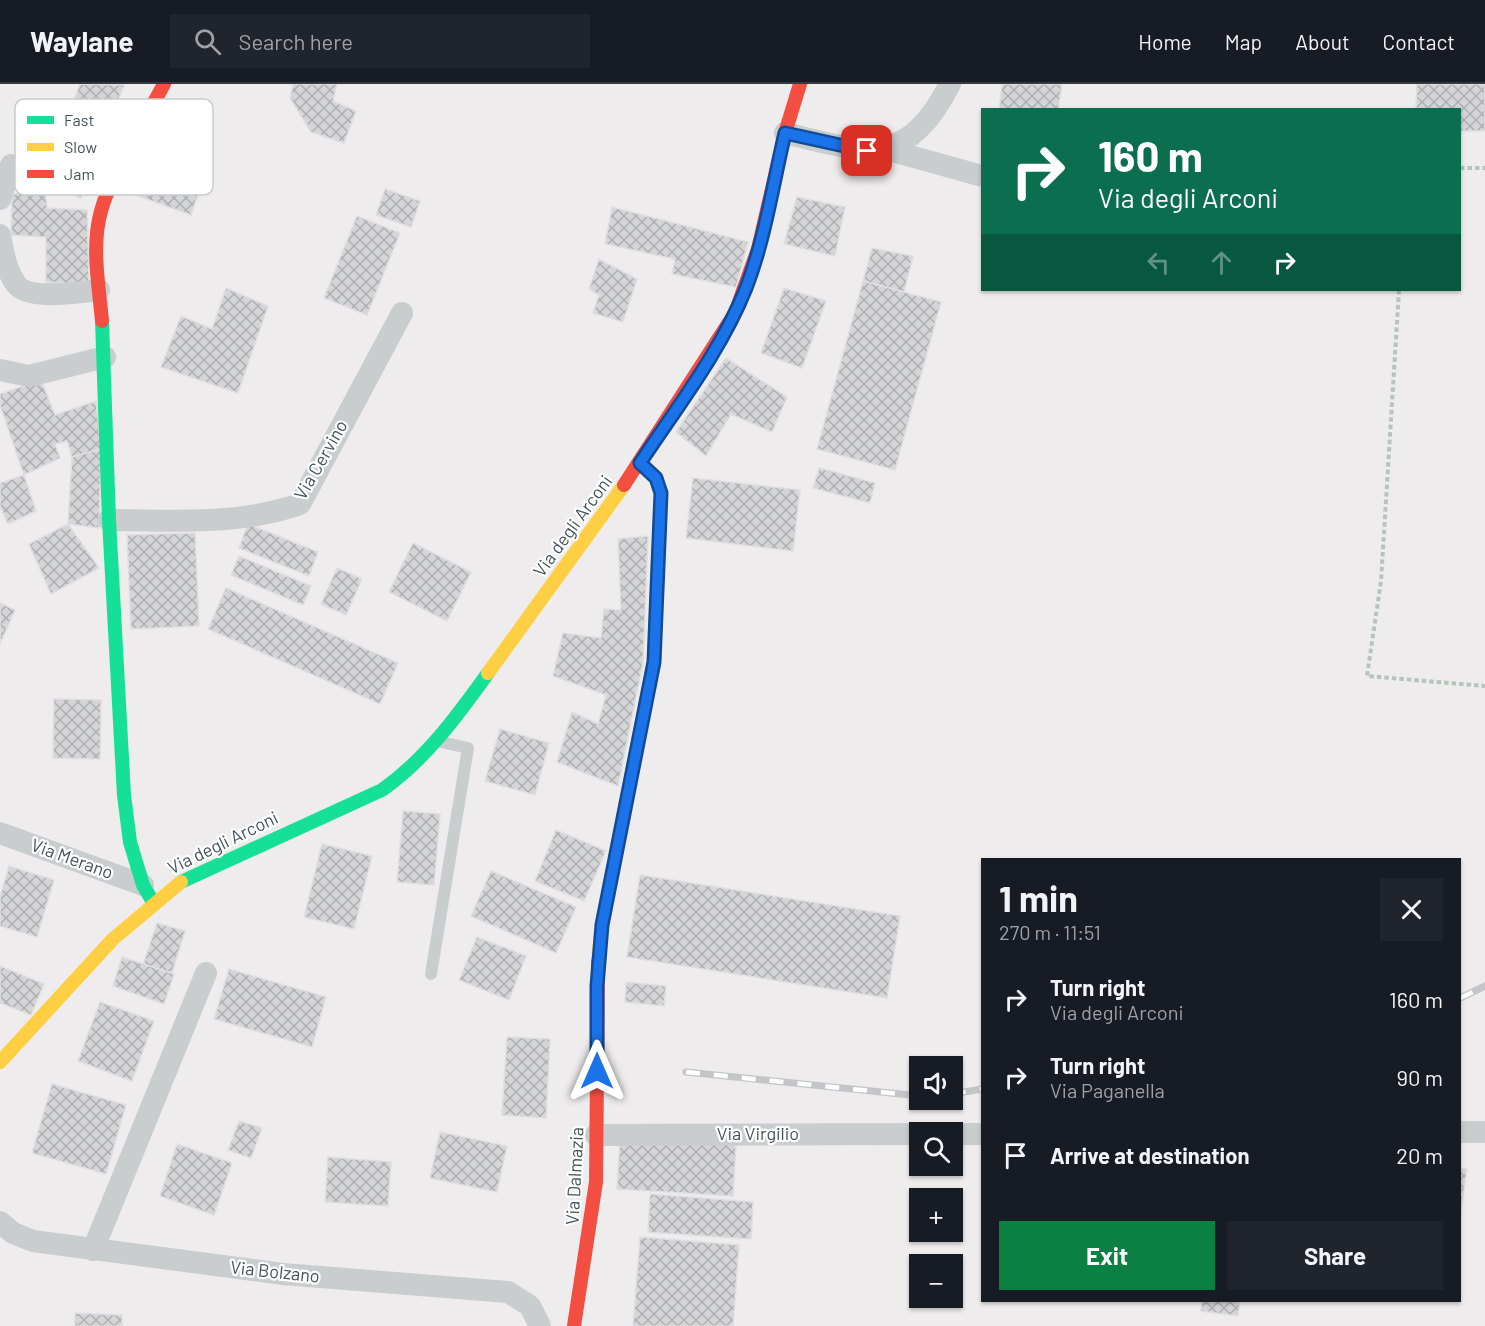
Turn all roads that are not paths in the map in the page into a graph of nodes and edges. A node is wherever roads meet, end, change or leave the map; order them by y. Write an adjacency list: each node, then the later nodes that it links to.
1 (164, 84): 4 (street)
2 (800, 84): 5 (street, Via degli Arconi)
3 (950, 84): 6 (street)
4 (156, 99)
5 (785, 133): 6 (street); 16 (street, Via degli Arconi)
6 (885, 149): 8 (street)
7 (11, 165): 10 (street)
8 (981, 176)
9 (107, 195): 12 (street)
10 (0, 199)
11 (0, 235): 12 (street)
12 (99, 290): 14 (street)
13 (402, 313): 17 (street, Via Cervino)
14 (105, 357): 15 (street); 17 (street)
15 (0, 370)
16 (640, 463): 18 (street, Via degli Arconi); 29 (street, Via Dalmazia)
17 (109, 520): 20 (street)
18 (435, 741): 20 (street, Via degli Arconi); 22 (lane)
19 (0, 833): 20 (street, Via Merano)
20 (148, 893): 23 (street, Via degli Arconi)
21 (206, 973): 31 (street)
22 (431, 974)
23 (0, 1062)
24 (1461, 1132): 25 (street)
25 (1485, 1132)
26 (909, 1134): 29 (street, Via Virgilio)
27 (963, 1134): 28 (street)
28 (981, 1134)
29 (596, 1135): 33 (street, Via Dalmazia)
30 (0, 1222): 31 (street, Via Bolzano)
31 (93, 1250): 32 (street, Via Bolzano)
32 (540, 1326)
33 (574, 1326)

